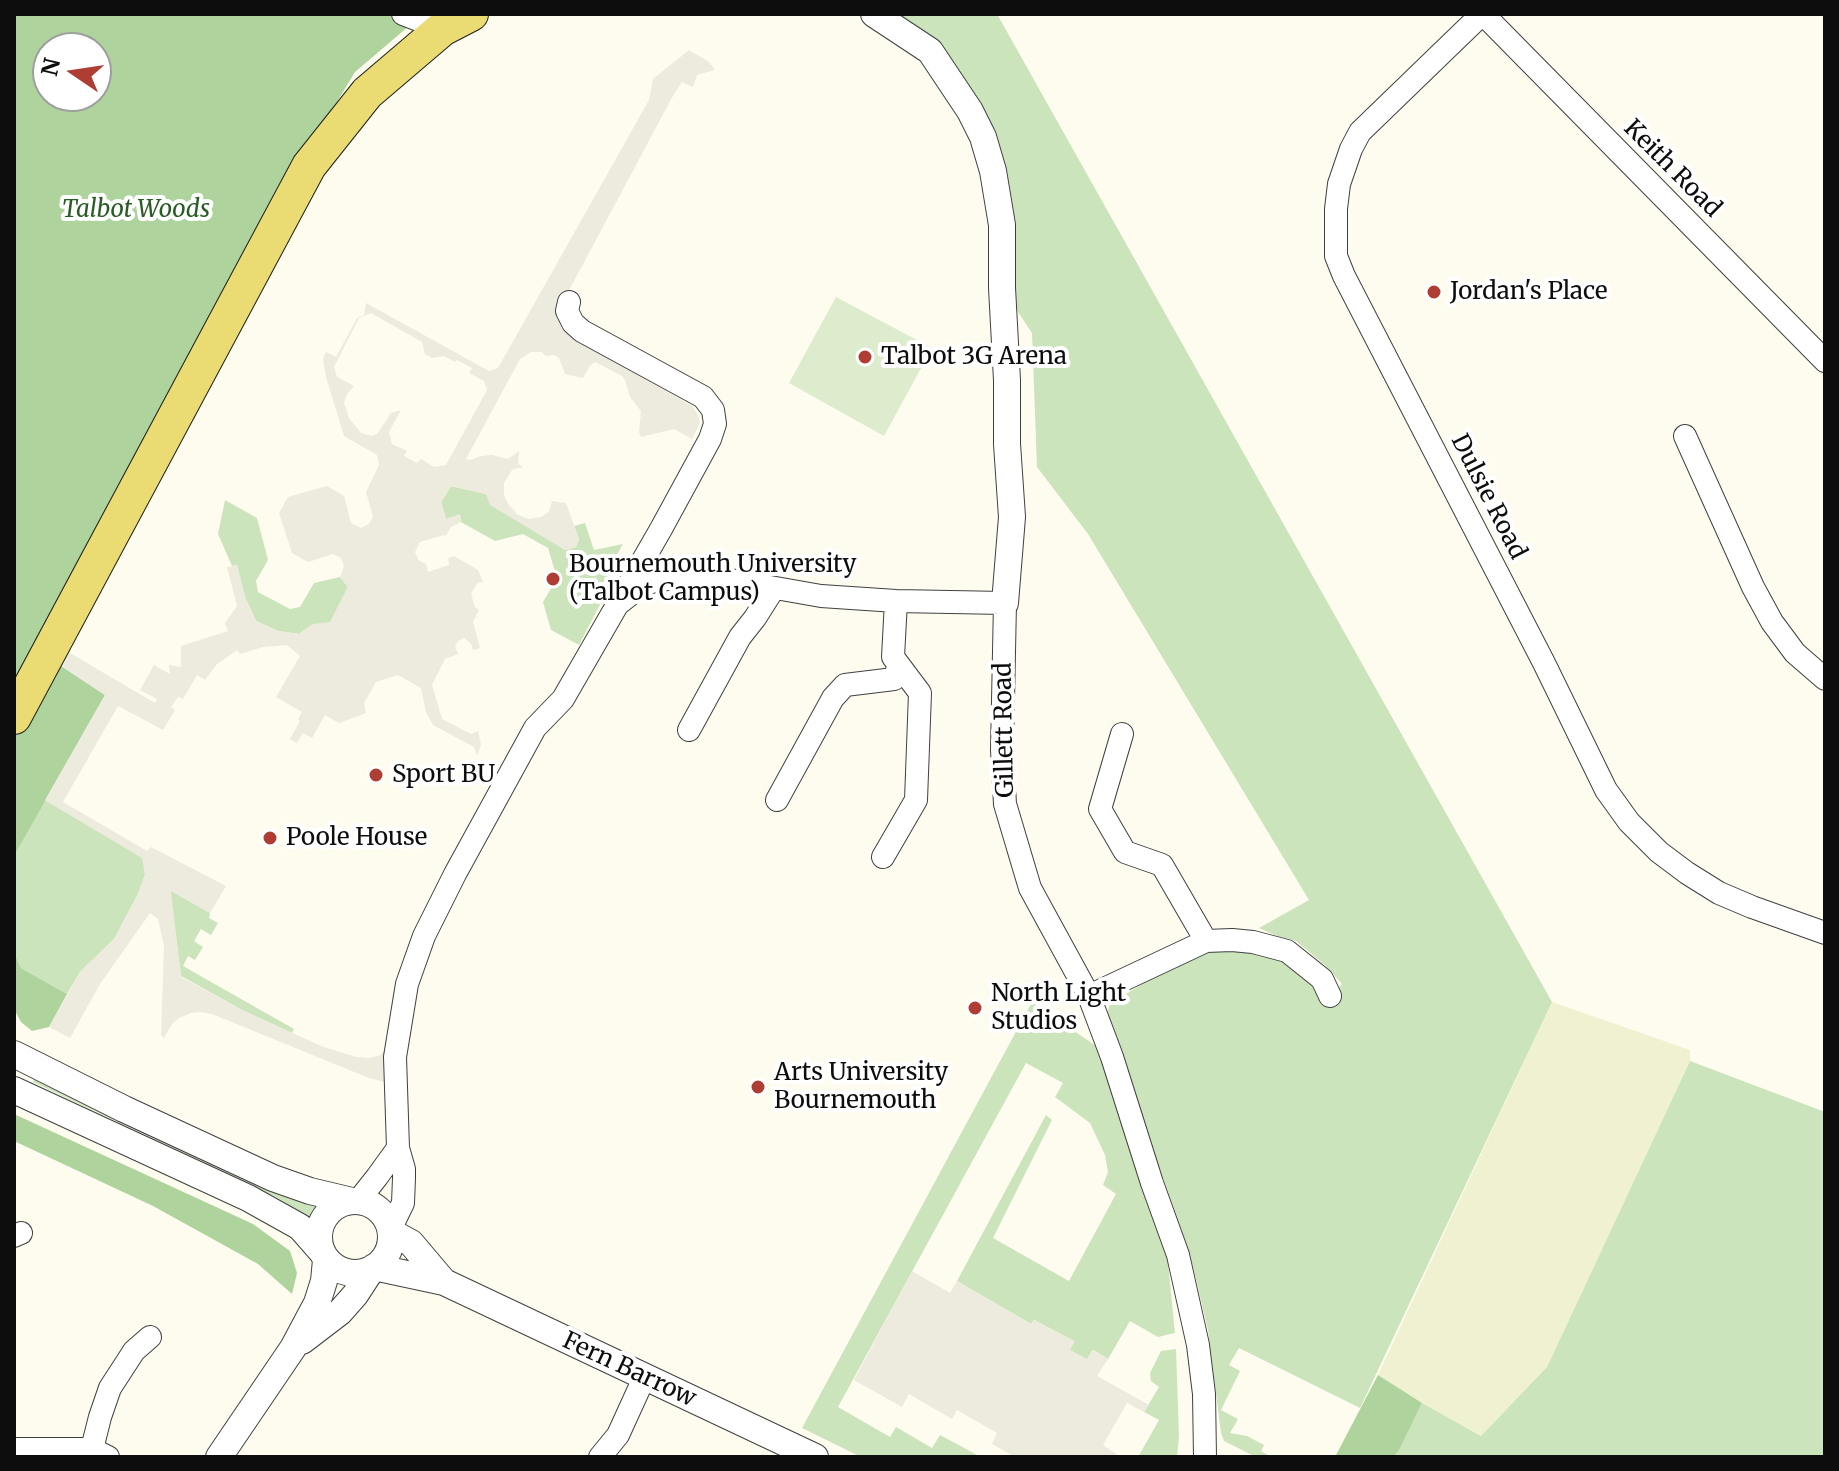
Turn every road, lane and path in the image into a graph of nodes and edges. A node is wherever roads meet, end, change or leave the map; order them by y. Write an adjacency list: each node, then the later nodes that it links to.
1 (403, 14): 4 (street)
2 (874, 14): 10 (street, Gillett Road)
3 (1482, 14): 6 (street, Keith Road); 19 (street, Dulsie Road)
4 (456, 22): 14 (main road)
5 (569, 302): 11 (street)
6 (1825, 361)
7 (1685, 436): 13 (street)
8 (774, 588): 9 (street); 11 (street); 15 (street)
9 (896, 601): 10 (street); 12 (street)
10 (1005, 603): 21 (street, Gillett Road)
11 (618, 604): 25 (street)
12 (899, 665): 17 (street); 18 (street)
13 (1825, 679)
14 (14, 717)
15 (689, 730)
16 (1122, 734): 20 (street)
17 (777, 800)
18 (883, 857)
19 (1825, 933)
20 (1206, 941): 21 (street); 22 (street)
21 (1089, 996): 39 (street, Gillett Road)
22 (1330, 996)
23 (14, 1054): 26 (street, Fern Barrow)
24 (14, 1090): 28 (street, Fern Barrow)
25 (398, 1148): 26 (street); 27 (street)
26 (355, 1201): 27 (street, Fern Barrow); 28 (street)
27 (390, 1231): 29 (street); 30 (street, Fern Barrow)
28 (323, 1255): 29 (street, Fern Barrow); 32 (street)
29 (373, 1268): 30 (street, Fern Barrow); 32 (street)
30 (444, 1282): 33 (street, Fern Barrow)
31 (150, 1337): 35 (street)
32 (293, 1348): 36 (street)
33 (644, 1378): 37 (street); 38 (street, Fern Barrow)
34 (14, 1449): 35 (street)
35 (100, 1453)
36 (219, 1457)
37 (600, 1457)
38 (815, 1457)
39 (1205, 1457)

